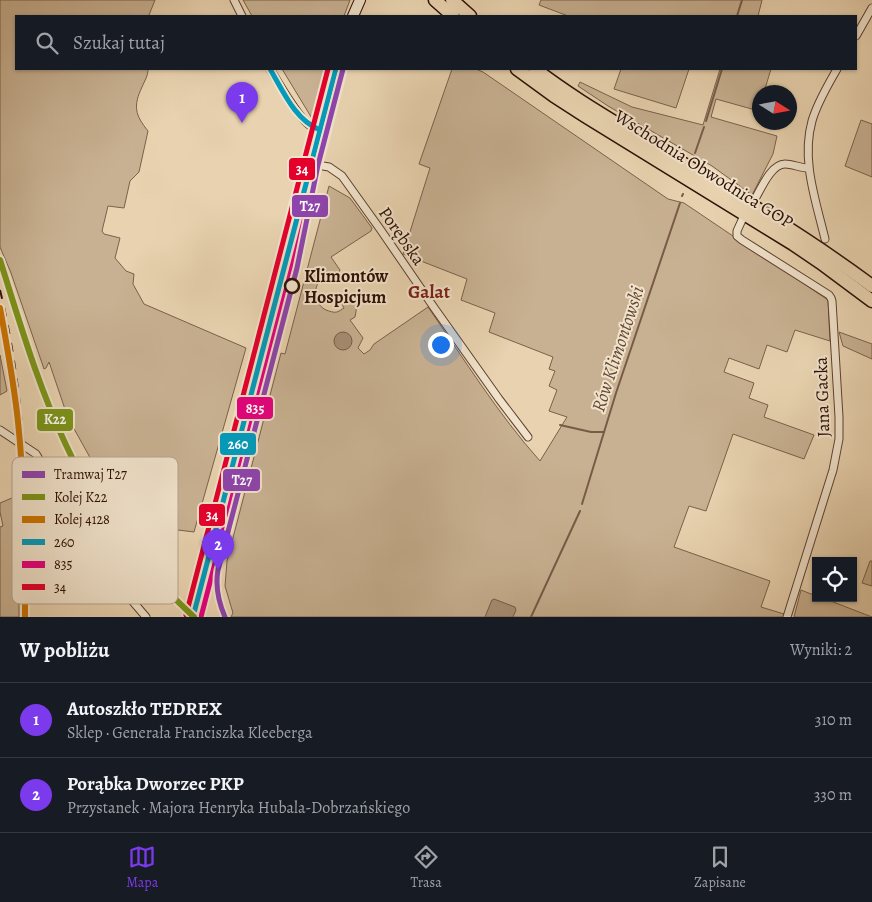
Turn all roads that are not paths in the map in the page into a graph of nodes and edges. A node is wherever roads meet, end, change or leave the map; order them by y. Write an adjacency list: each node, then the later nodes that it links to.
1 (234, 0): 6 (street)
2 (360, 0): 7 (street)
3 (435, 0): 8 (highway)
4 (452, 0): 9 (highway)
5 (872, 8): 10 (street)
6 (242, 15)
7 (353, 15)
8 (452, 15)
9 (469, 15)
10 (857, 34)
11 (271, 70): 16 (street)
12 (336, 70): 16 (street)
13 (518, 70): 23 (highway, Wschodnia Obwodnica GOP)
14 (536, 70): 22 (highway, Wschodnia Obwodnica GOP)
15 (836, 70): 18 (street)
16 (320, 130): 17 (street)
17 (312, 164): 25 (street, Porębska); 29 (street)
18 (808, 168): 19 (street); 21 (street)
19 (755, 200)
20 (742, 220): 30 (street, Jana Gacka)
21 (825, 238)
22 (872, 286)
23 (872, 301)
24 (0, 430): 26 (street)
25 (528, 437)
26 (38, 457)
27 (135, 604): 28 (street)
28 (146, 617)
29 (193, 617)
30 (787, 617)

